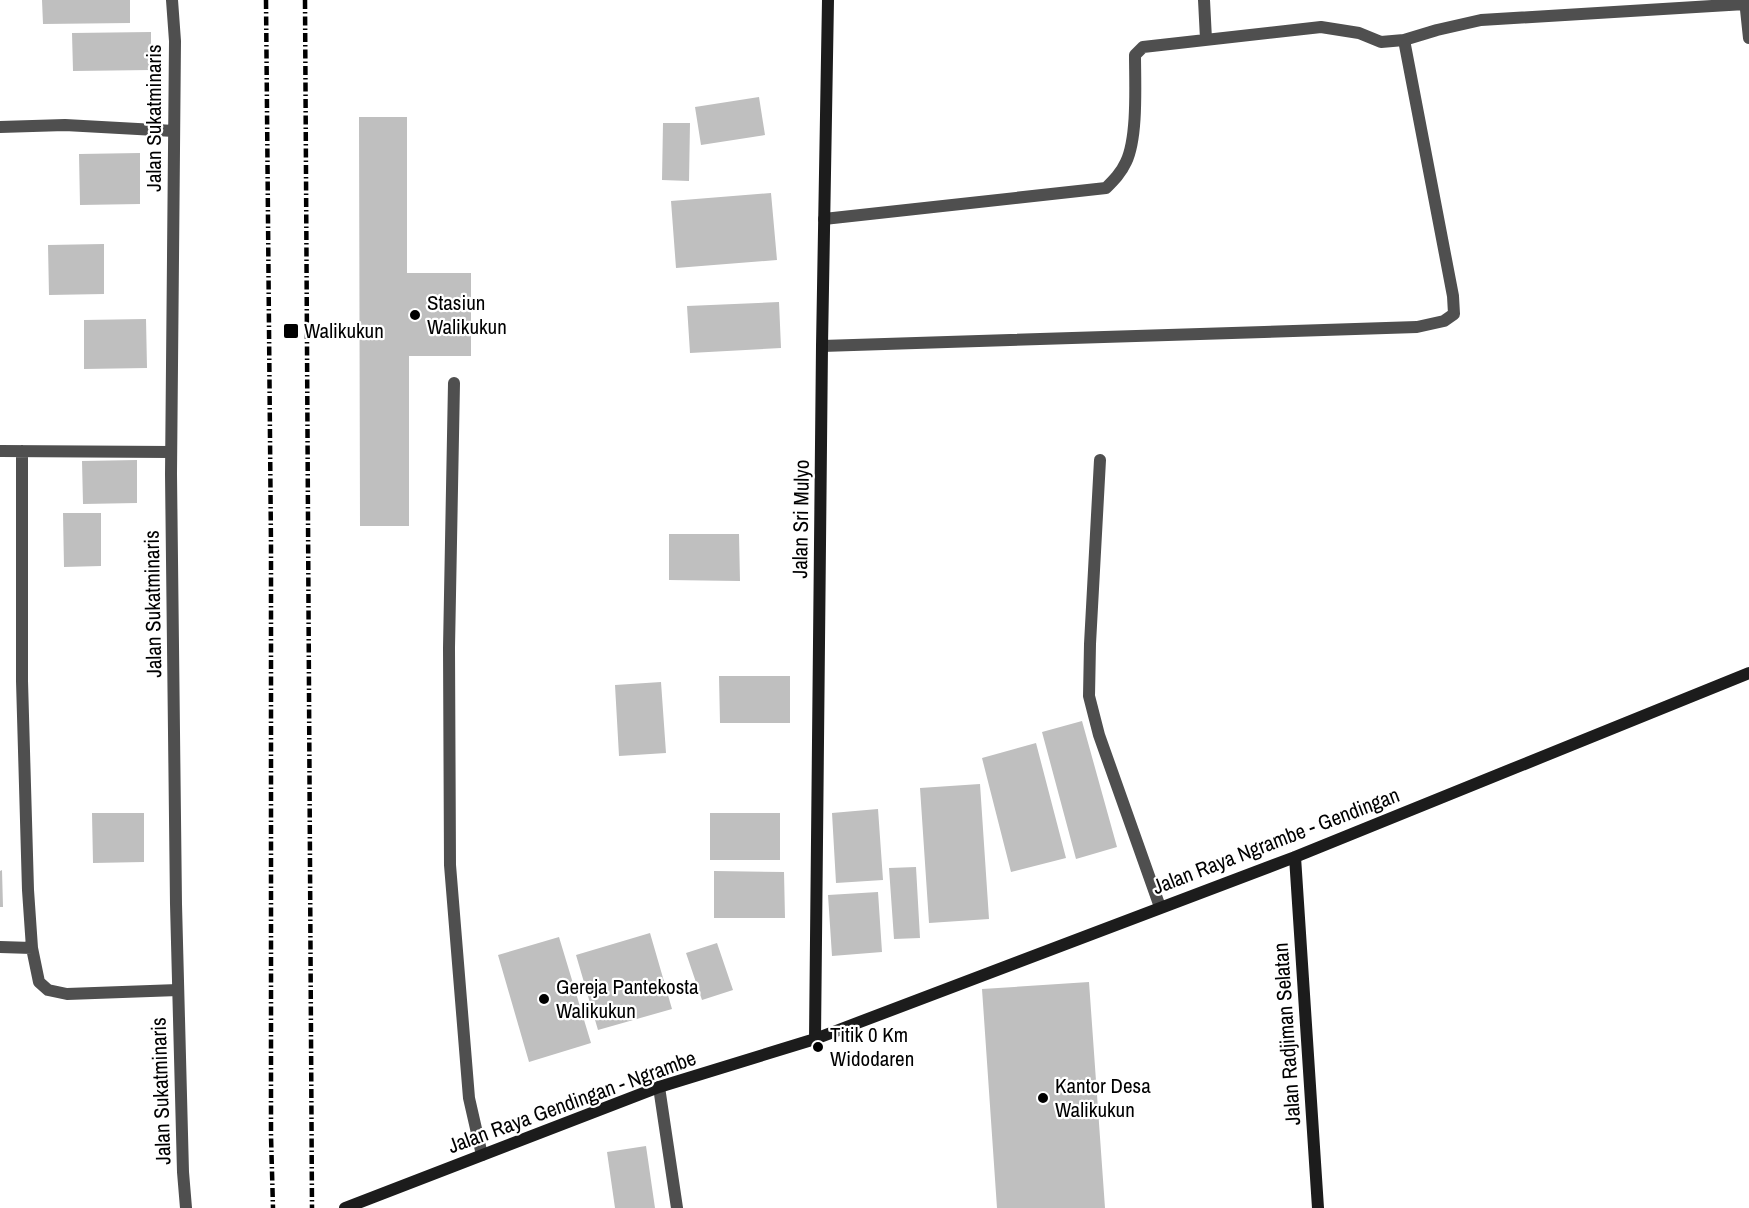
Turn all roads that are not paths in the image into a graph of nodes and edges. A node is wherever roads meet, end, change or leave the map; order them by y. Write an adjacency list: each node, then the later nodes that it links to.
1 (172, 0): 9 (street, Jalan Sukatminaris)
2 (828, 0): 10 (main road, Jalan Sri Mulyo)
3 (1204, 0): 6 (street)
4 (1745, 2): 5 (street); 7 (street)
5 (1749, 38)
6 (1206, 39): 7 (street); 10 (street)
7 (1404, 39): 11 (street)
8 (0, 127): 9 (street)
9 (174, 131): 15 (street, Jalan Sukatminaris)
10 (824, 219): 11 (main road, Jalan Sri Mulyo)
11 (822, 346): 23 (main road, Jalan Sri Mulyo)
12 (454, 383): 25 (street)
13 (0, 451): 14 (street)
14 (22, 451): 15 (street); 21 (street)
15 (171, 452): 22 (street, Jalan Sukatminaris)
16 (1100, 459): 19 (street)
17 (1749, 673): 18 (main road, Jalan Raya Ngrambe - Gendingan)
18 (1295, 857): 19 (main road, Jalan Raya Ngrambe - Gendingan); 30 (main road, Jalan Radjiman Selatan)
19 (1160, 907): 23 (main road, Jalan Raya Ngrambe - Gendingan)
20 (0, 947): 21 (street)
21 (32, 948): 22 (street)
22 (178, 990): 27 (street, Jalan Sukatminaris)
23 (815, 1039): 24 (main road, Jalan Raya Gendingan - Ngrambe)
24 (659, 1087): 25 (main road, Jalan Raya Gendingan - Ngrambe); 29 (street)
25 (482, 1155): 26 (main road, Jalan Raya Gendingan - Ngrambe)
26 (357, 1206): 28 (main road, Jalan Raya Gendingan - Ngrambe)
27 (186, 1208)
28 (345, 1208)
29 (677, 1208)
30 (1318, 1208)

